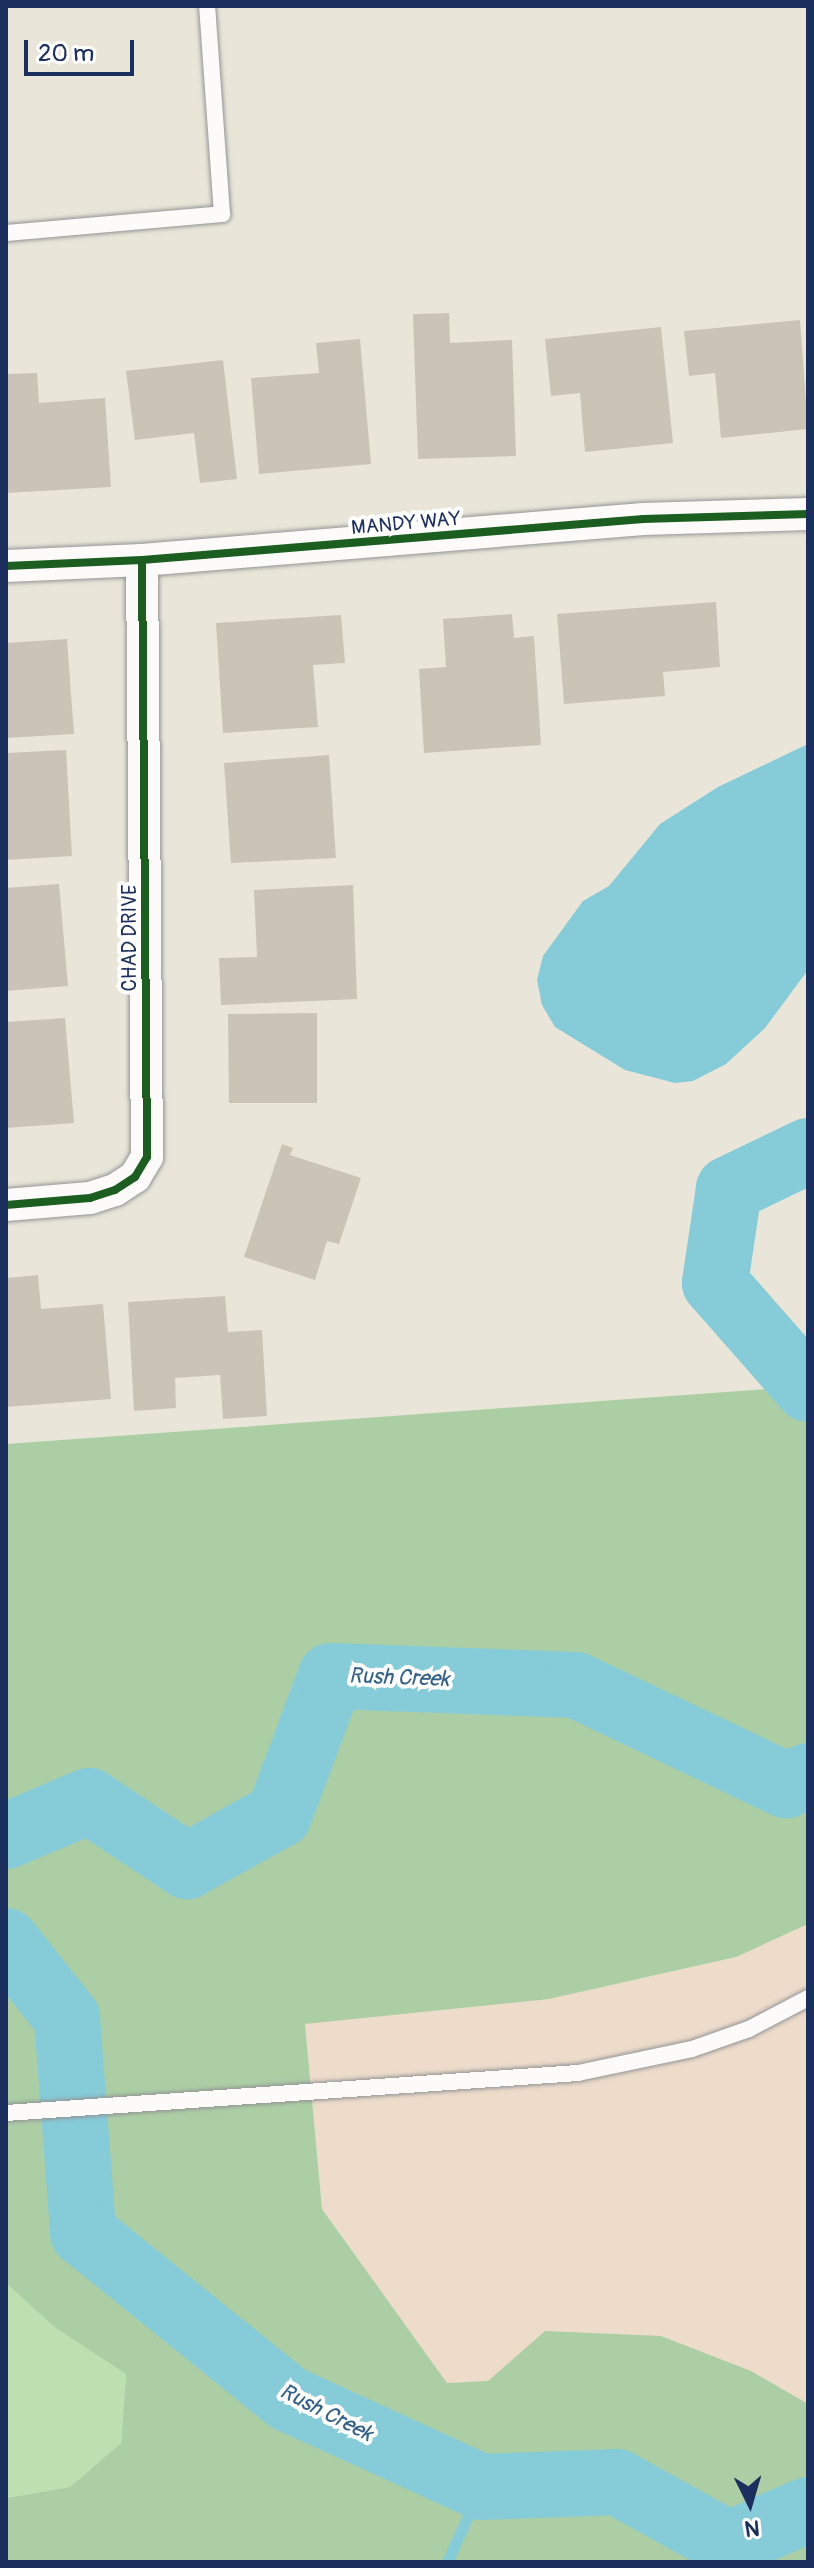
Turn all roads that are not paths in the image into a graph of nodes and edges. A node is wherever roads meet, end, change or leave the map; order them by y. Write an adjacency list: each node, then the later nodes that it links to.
1 (207, 6): 2 (lane)
2 (6, 233)
3 (808, 514): 4 (street, MANDY WAY)
4 (142, 560): 5 (street, MANDY WAY); 6 (street, CHAD DRIVE)
5 (6, 566)
6 (6, 1205)
7 (808, 1998): 8 (lane)
8 (6, 2113)

